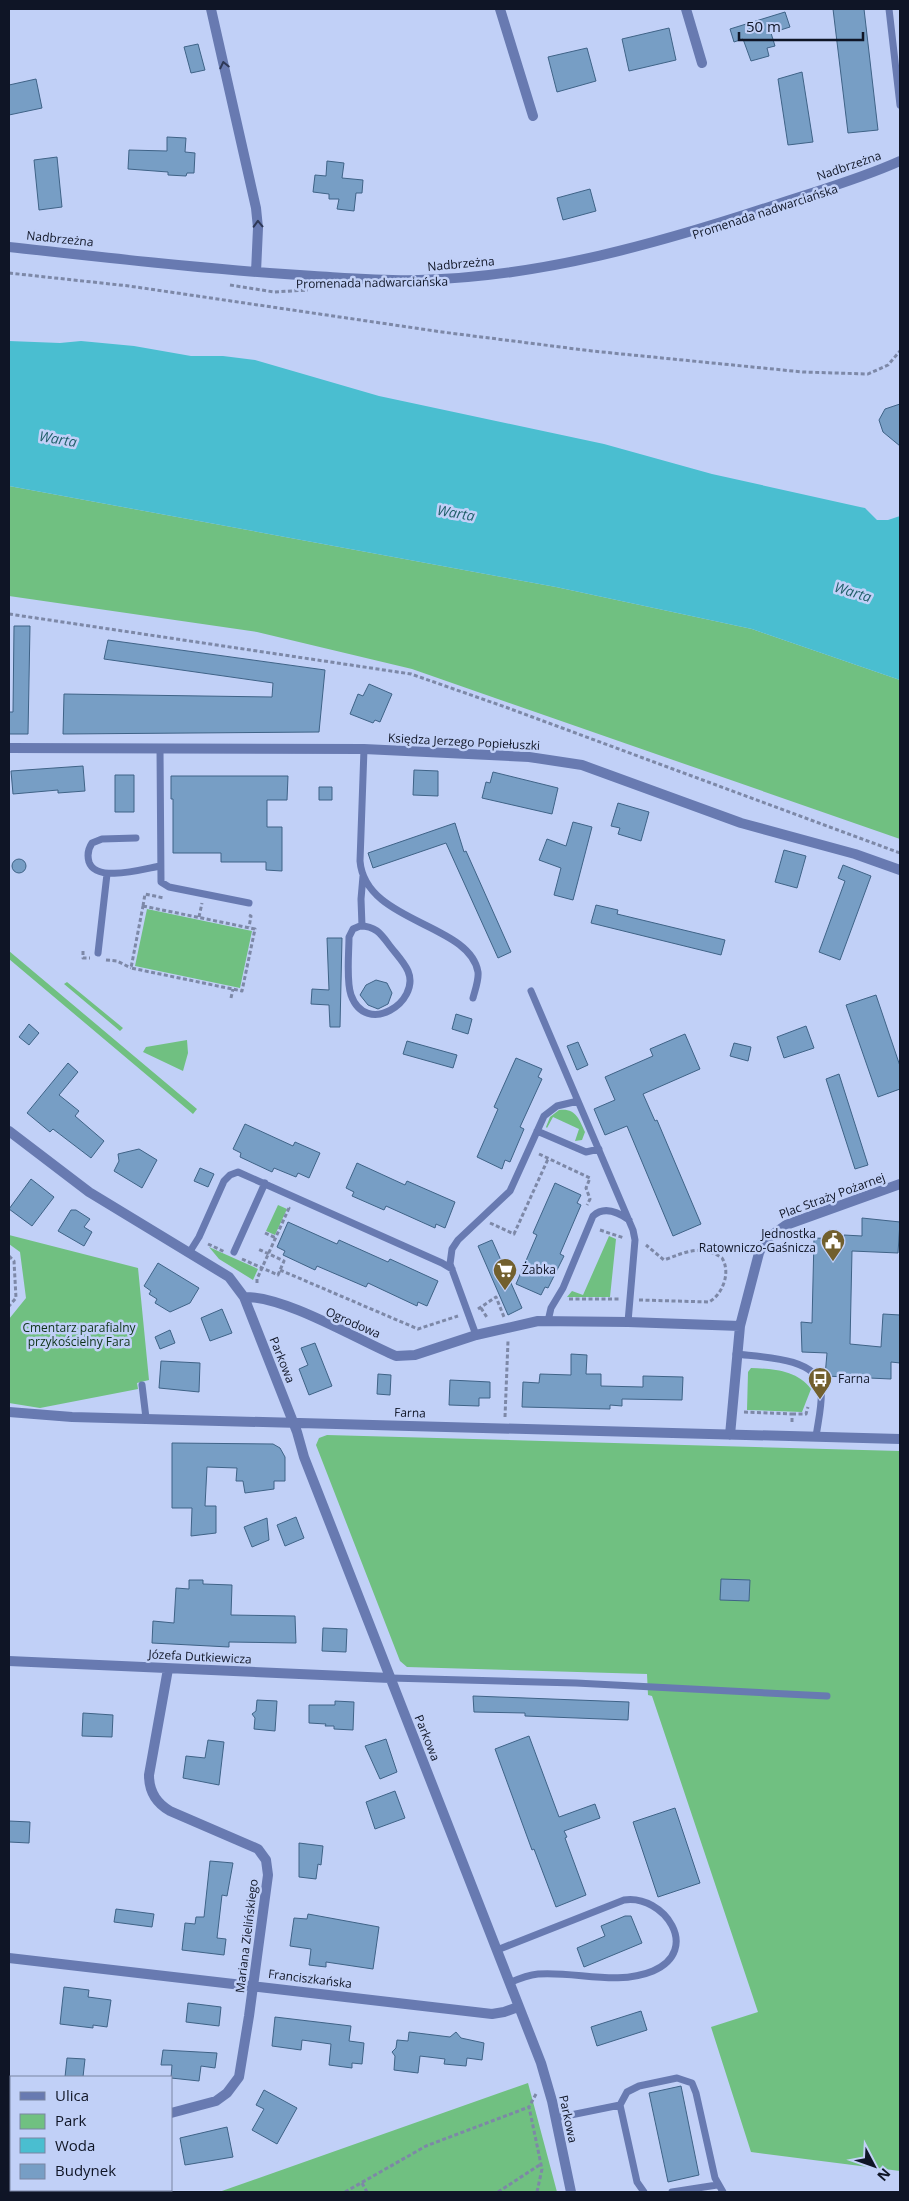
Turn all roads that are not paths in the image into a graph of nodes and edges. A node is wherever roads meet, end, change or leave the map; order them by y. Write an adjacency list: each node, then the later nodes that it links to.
1 (211, 9): 10 (street, one-way to 1)
2 (500, 9): 7 (street)
3 (686, 9): 5 (street)
4 (889, 9): 6 (lane)
5 (702, 63)
6 (900, 105)
7 (533, 116)
8 (900, 161): 10 (street, Nadbrzeżna)
9 (9, 246): 10 (street, Nadbrzeżna)
10 (256, 272)
11 (9, 748): 12 (street, Księdza Jerzego Popiełuszki)
12 (160, 748): 13 (street, Księdza Jerzego Popiełuszki); 15 (lane)
13 (364, 750): 16 (street, Księdza Jerzego Popiełuszki); 18 (lane)
14 (136, 838): 17 (lane)
15 (160, 866): 17 (lane); 19 (lane)
16 (900, 870)
17 (107, 874): 21 (lane)
18 (363, 876): 20 (lane); 23 (lane)
19 (249, 903)
20 (362, 926): 20 (lane)
21 (98, 952)
22 (531, 991): 24 (lane)
23 (473, 998)
24 (578, 1101): 26 (lane); 27 (lane)
25 (9, 1131): 31 (street)
26 (537, 1131): 27 (lane); 33 (lane)
27 (599, 1148): 30 (lane)
28 (266, 1183): 31 (lane); 32 (lane); 33 (lane)
29 (900, 1184): 37 (street, Plac Straży Pożarnej)
30 (629, 1220): 35 (lane); 36 (lane)
31 (189, 1252): 34 (street)
32 (234, 1254)
33 (452, 1269): 38 (lane)
34 (244, 1297): 38 (street, Ogrodowa); 43 (street, Parkowa)
35 (548, 1321): 36 (street, Ogrodowa); 38 (street, Ogrodowa)
36 (628, 1322): 37 (street, Ogrodowa)
37 (740, 1326): 39 (street, Plac Straży Pożarnej)
38 (476, 1335)
39 (736, 1354): 44 (street, Plac Straży Pożarnej); 45 (lane)
40 (142, 1385): 42 (lane)
41 (9, 1412): 42 (street, Farna)
42 (146, 1418): 43 (street, Farna)
43 (293, 1422): 44 (street, Farna); 49 (street, Parkowa)
44 (730, 1435): 45 (street, Farna)
45 (816, 1437): 46 (street, Farna)
46 (900, 1439)
47 (9, 1661): 48 (street, Józefa Dutkiewicza)
48 (168, 1669): 49 (street, Józefa Dutkiewicza); 54 (street, Mariana Zielińskiego)
49 (390, 1678): 50 (lane); 51 (street, Parkowa)
50 (827, 1696)
51 (496, 1950): 53 (street, Parkowa); 53 (lane)
52 (9, 1958): 54 (street, Franciszkańska)
53 (509, 1983): 55 (street, Parkowa)
54 (253, 1985): 55 (street, Franciszkańska); 57 (street, Mariana Zielińskiego)
55 (518, 2007): 58 (street, Parkowa)
56 (620, 2105): 58 (lane); 59 (lane); 61 (lane)
57 (172, 2113)
58 (556, 2118): 60 (street, Parkowa)
59 (717, 2184): 62 (lane); 63 (lane)
60 (571, 2192)
61 (644, 2192)
62 (672, 2192)
63 (723, 2192)

